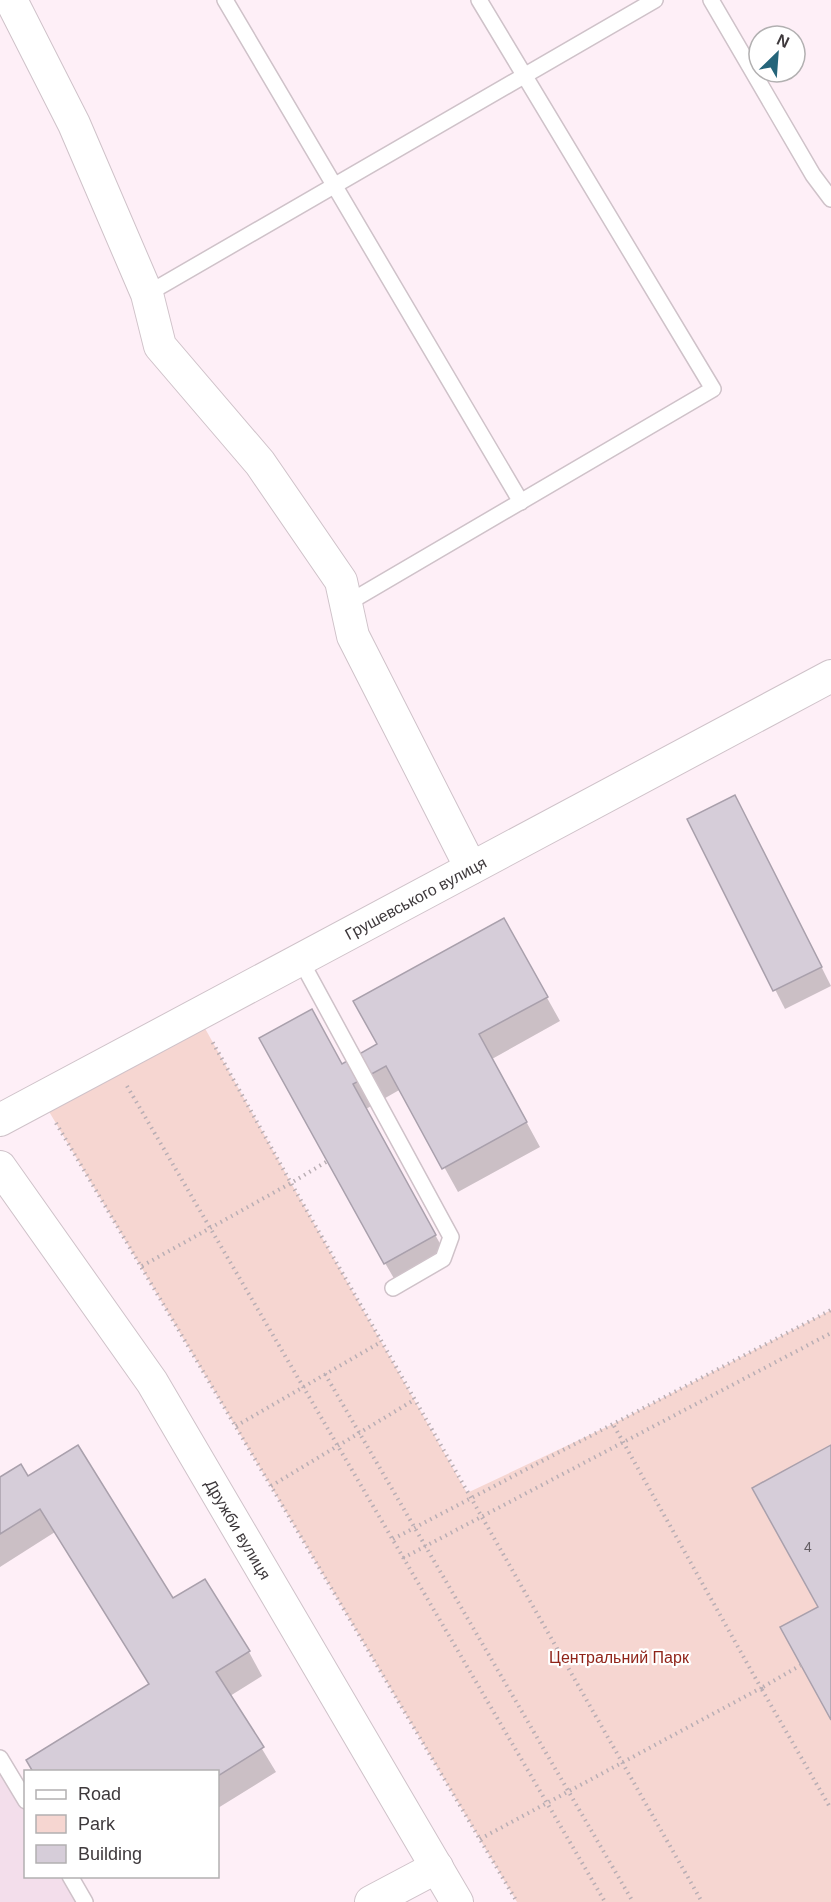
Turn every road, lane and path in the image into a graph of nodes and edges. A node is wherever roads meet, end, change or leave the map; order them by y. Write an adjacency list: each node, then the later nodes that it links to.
1 (11, 0): 9 (street)
2 (225, 0): 7 (lane)
3 (479, 0): 6 (lane)
4 (655, 0): 6 (lane)
5 (711, 0): 8 (lane)
6 (524, 75): 7 (lane); 10 (lane)
7 (335, 186): 9 (lane); 10 (lane)
8 (831, 199)
9 (147, 294): 11 (street)
10 (521, 502): 11 (lane)
11 (346, 604): 13 (street)
12 (831, 676): 13 (street, Грушевського вулиця)
13 (471, 868): 14 (street, Грушевського вулиця)
14 (300, 959): 15 (street, Грушевського вулиця); 23 (lane)
15 (197, 1014): 16 (street, Грушевського вулиця); 21 (path)
16 (112, 1060): 17 (street, Грушевського вулиця); 31 (path)
17 (41, 1098): 18 (street, Грушевського вулиця); 22 (path)
18 (0, 1120)
19 (326, 1162): 21 (path)
20 (0, 1167): 41 (street, Дружби вулиця)
21 (291, 1183): 22 (path); 26 (path)
22 (142, 1266): 30 (path)
23 (393, 1288)
24 (831, 1311): 29 (path)
25 (831, 1333): 34 (path)
26 (381, 1342): 27 (path); 28 (path)
27 (325, 1374): 30 (path); 48 (path)
28 (414, 1400): 31 (path); 49 (path)
29 (613, 1424): 33 (path); 36 (path)
30 (236, 1426): 32 (path)
31 (338, 1445): 32 (path); 33 (path)
32 (271, 1486): 40 (path)
33 (393, 1539): 34 (path)
34 (403, 1558): 47 (path)
35 (801, 1665): 36 (path)
36 (761, 1688): 39 (path); 40 (path)
37 (0, 1758): 38 (lane)
38 (24, 1799)
39 (831, 1809)
40 (480, 1839): 46 (path)
41 (437, 1867): 44 (street); 45 (street, Дружби вулиця)
42 (71, 1878): 43 (lane)
43 (85, 1902)
44 (371, 1902)
45 (457, 1902)
46 (517, 1902)
47 (605, 1902)
48 (633, 1902)
49 (702, 1902)

